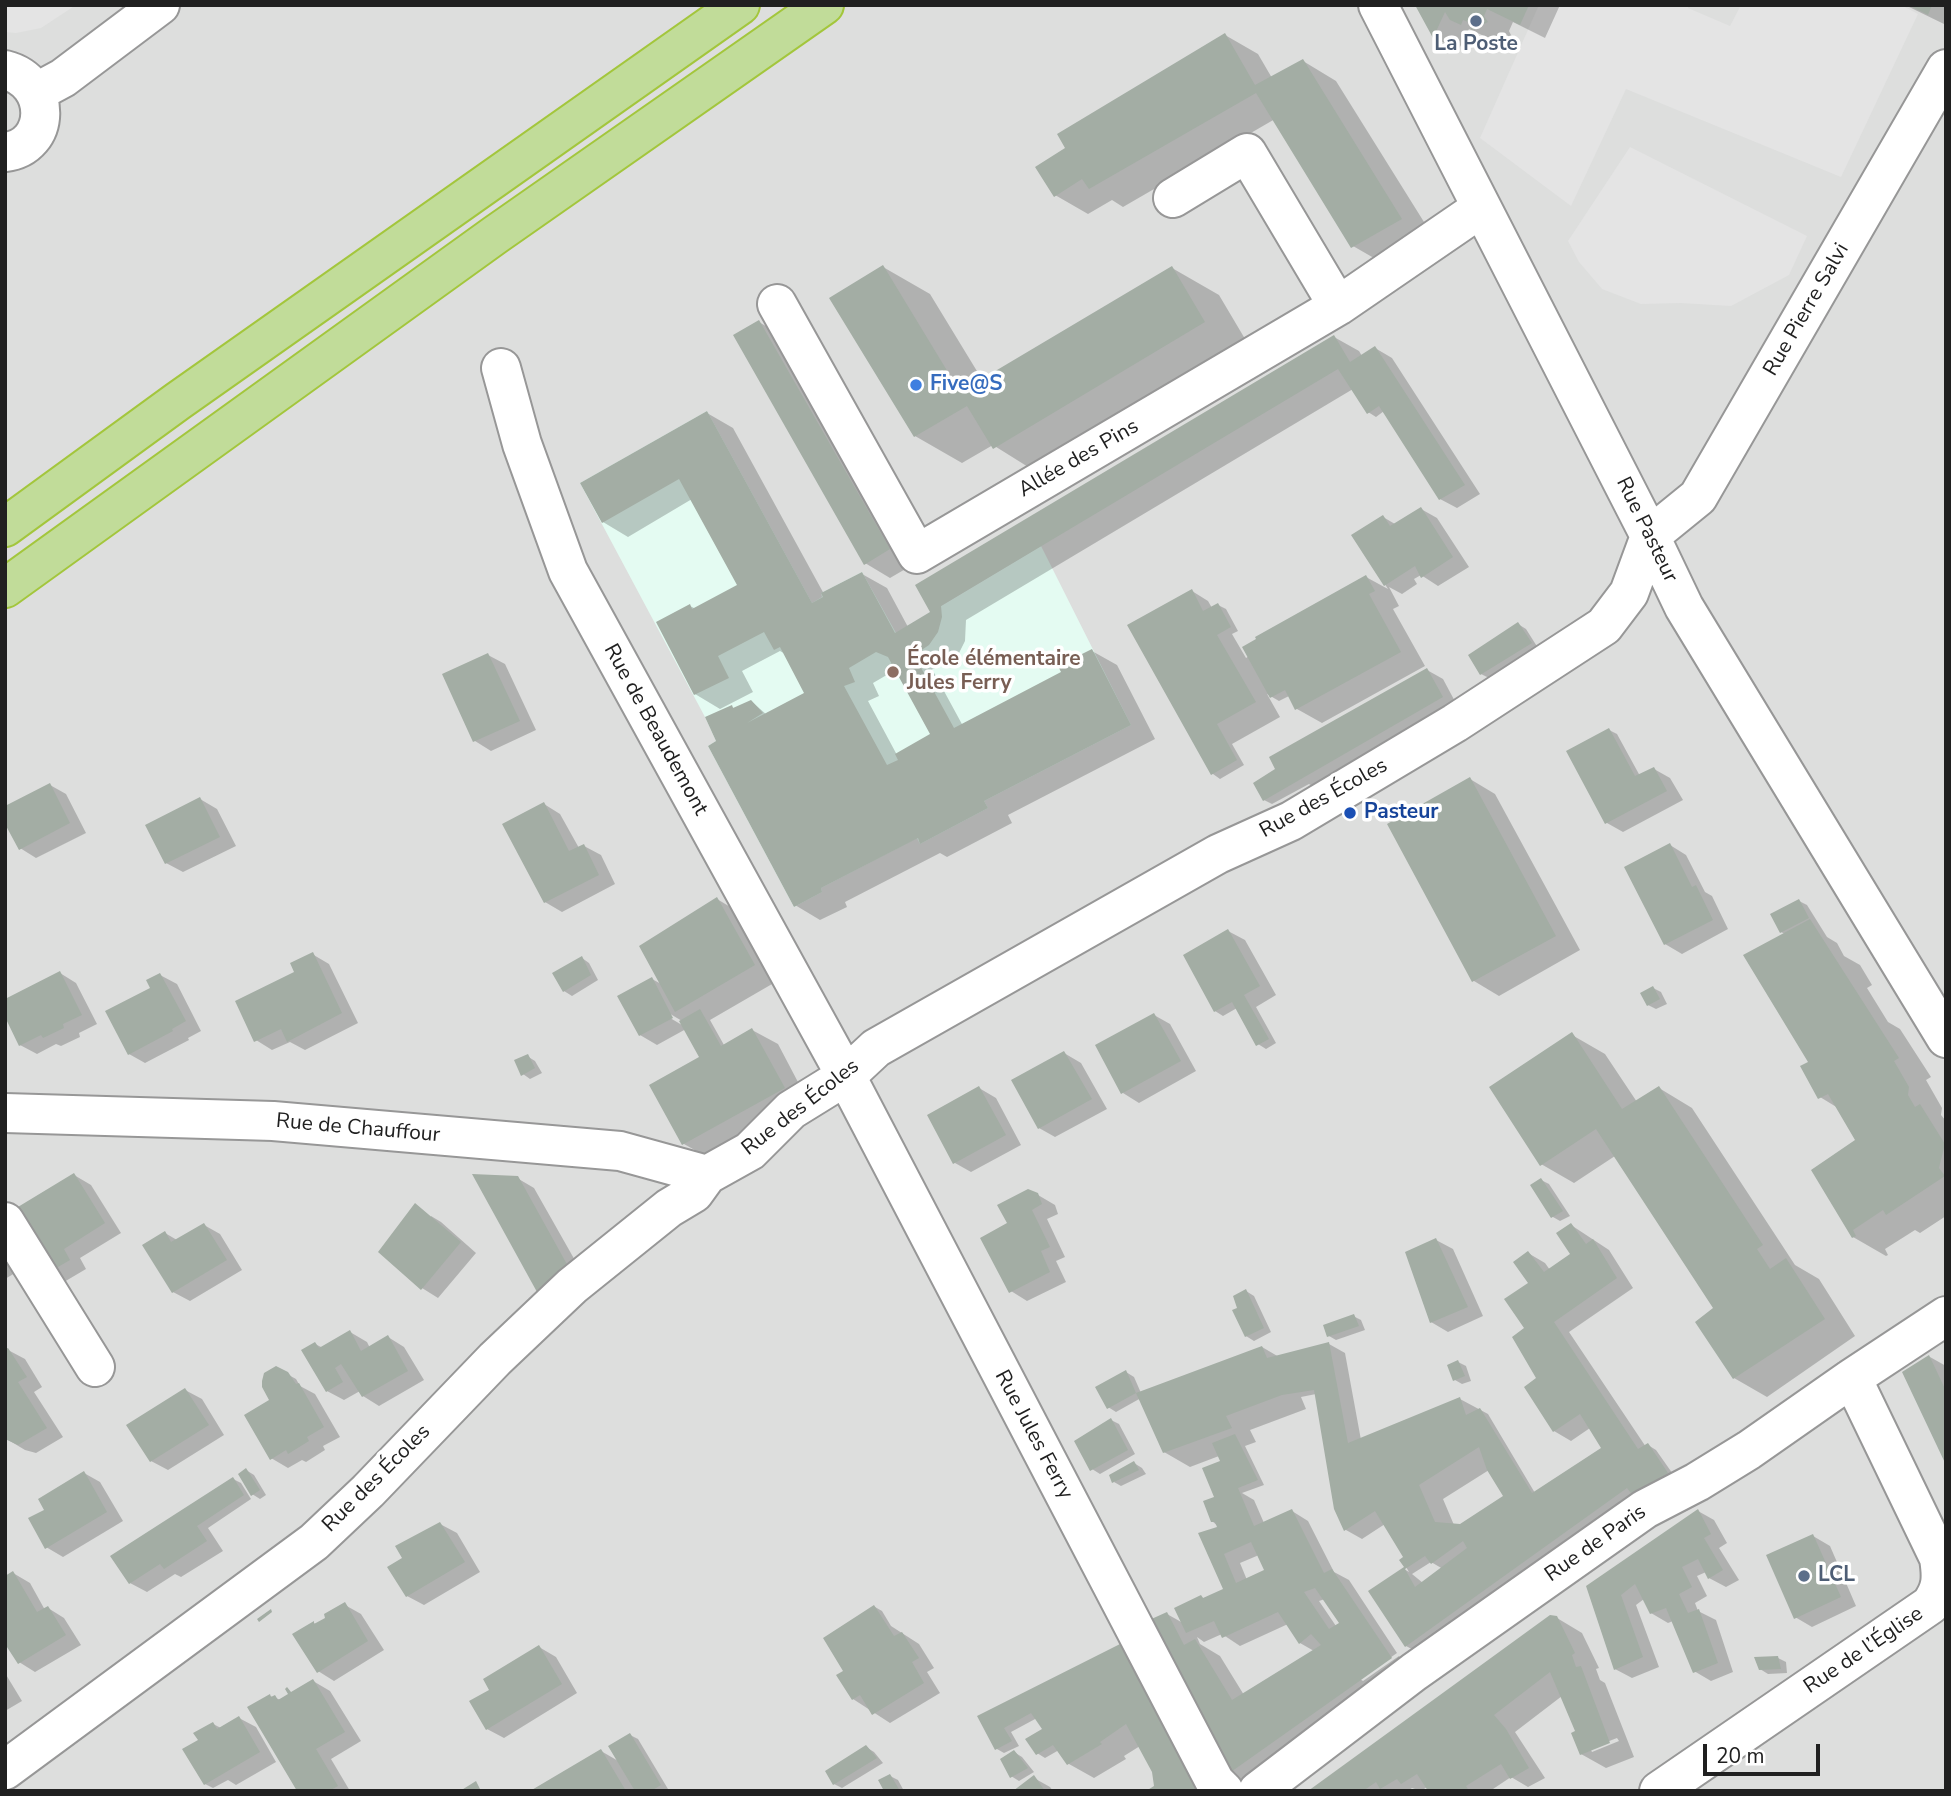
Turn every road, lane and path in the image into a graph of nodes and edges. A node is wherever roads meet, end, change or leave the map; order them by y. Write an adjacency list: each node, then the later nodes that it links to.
1 (160, 5): 7 (street)
2 (740, 5): 14 (highway)
3 (824, 5): 16 (highway)
4 (1378, 5): 10 (street, Rue Pasteur)
5 (1946, 69): 15 (street, Rue Pierre Salvi)
6 (5, 70): 7 (street)
7 (37, 92): 8 (street)
8 (5, 152)
9 (1173, 198): 12 (street)
10 (1481, 208): 12 (street, Allée des Pins); 15 (street, Rue Pasteur)
11 (777, 304): 12 (street, Allée des Pins)
12 (1338, 306)
13 (501, 368): 18 (street, Rue de Beaudemont)
14 (5, 527)
15 (1650, 536): 17 (street, Rue Pasteur); 18 (street, Rue des Écoles)
16 (5, 588)
17 (1946, 1038)
18 (846, 1076): 20 (street, Rue des Écoles); 26 (street, Rue Jules Ferry)
19 (5, 1113): 20 (street, Rue de Chauffour)
20 (707, 1175): 25 (street, Rue des Écoles)
21 (5, 1222): 23 (street)
22 (1946, 1316): 24 (street, Rue de Paris)
23 (95, 1367)
24 (1852, 1378): 27 (street, Rue de Paris); 28 (street, Rue de l’Église)
25 (13, 1776)
26 (1224, 1791)
27 (1258, 1791)
28 (1659, 1791)

